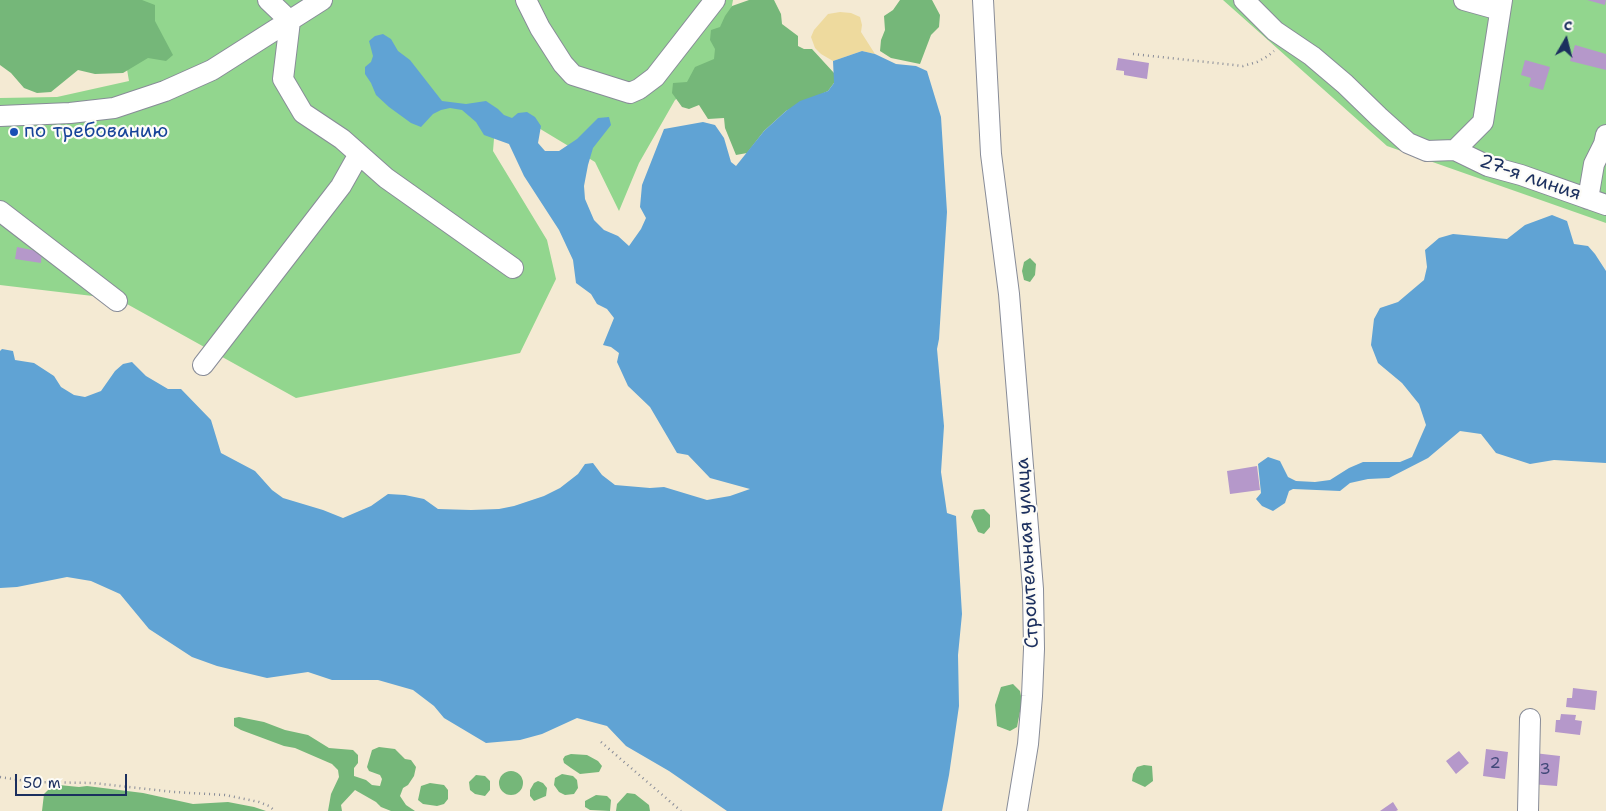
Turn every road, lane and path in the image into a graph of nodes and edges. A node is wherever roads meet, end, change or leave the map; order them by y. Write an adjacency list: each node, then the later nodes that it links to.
1 (268, 0): 9 (street)
2 (322, 0): 9 (street)
3 (526, 0): 4 (street)
4 (715, 0)
5 (983, 0): 26 (street, Строительная улица)
6 (1244, 0): 10 (street)
7 (1464, 0): 8 (street)
8 (1501, 5): 14 (street)
9 (290, 20): 12 (street); 15 (street)
10 (1288, 40): 11 (path); 14 (street)
11 (1133, 54)
12 (0, 116)
13 (1606, 135): 16 (street)
14 (1455, 150): 16 (street, 27-я линия)
15 (358, 154): 18 (street); 20 (street)
16 (1597, 202)
17 (0, 211): 19 (street)
18 (513, 268)
19 (116, 301)
20 (203, 365)
21 (1530, 719): 27 (street)
22 (601, 742): 25 (path)
23 (0, 777): 24 (path)
24 (275, 811)
25 (681, 811)
26 (1018, 811)
27 (1528, 811)

